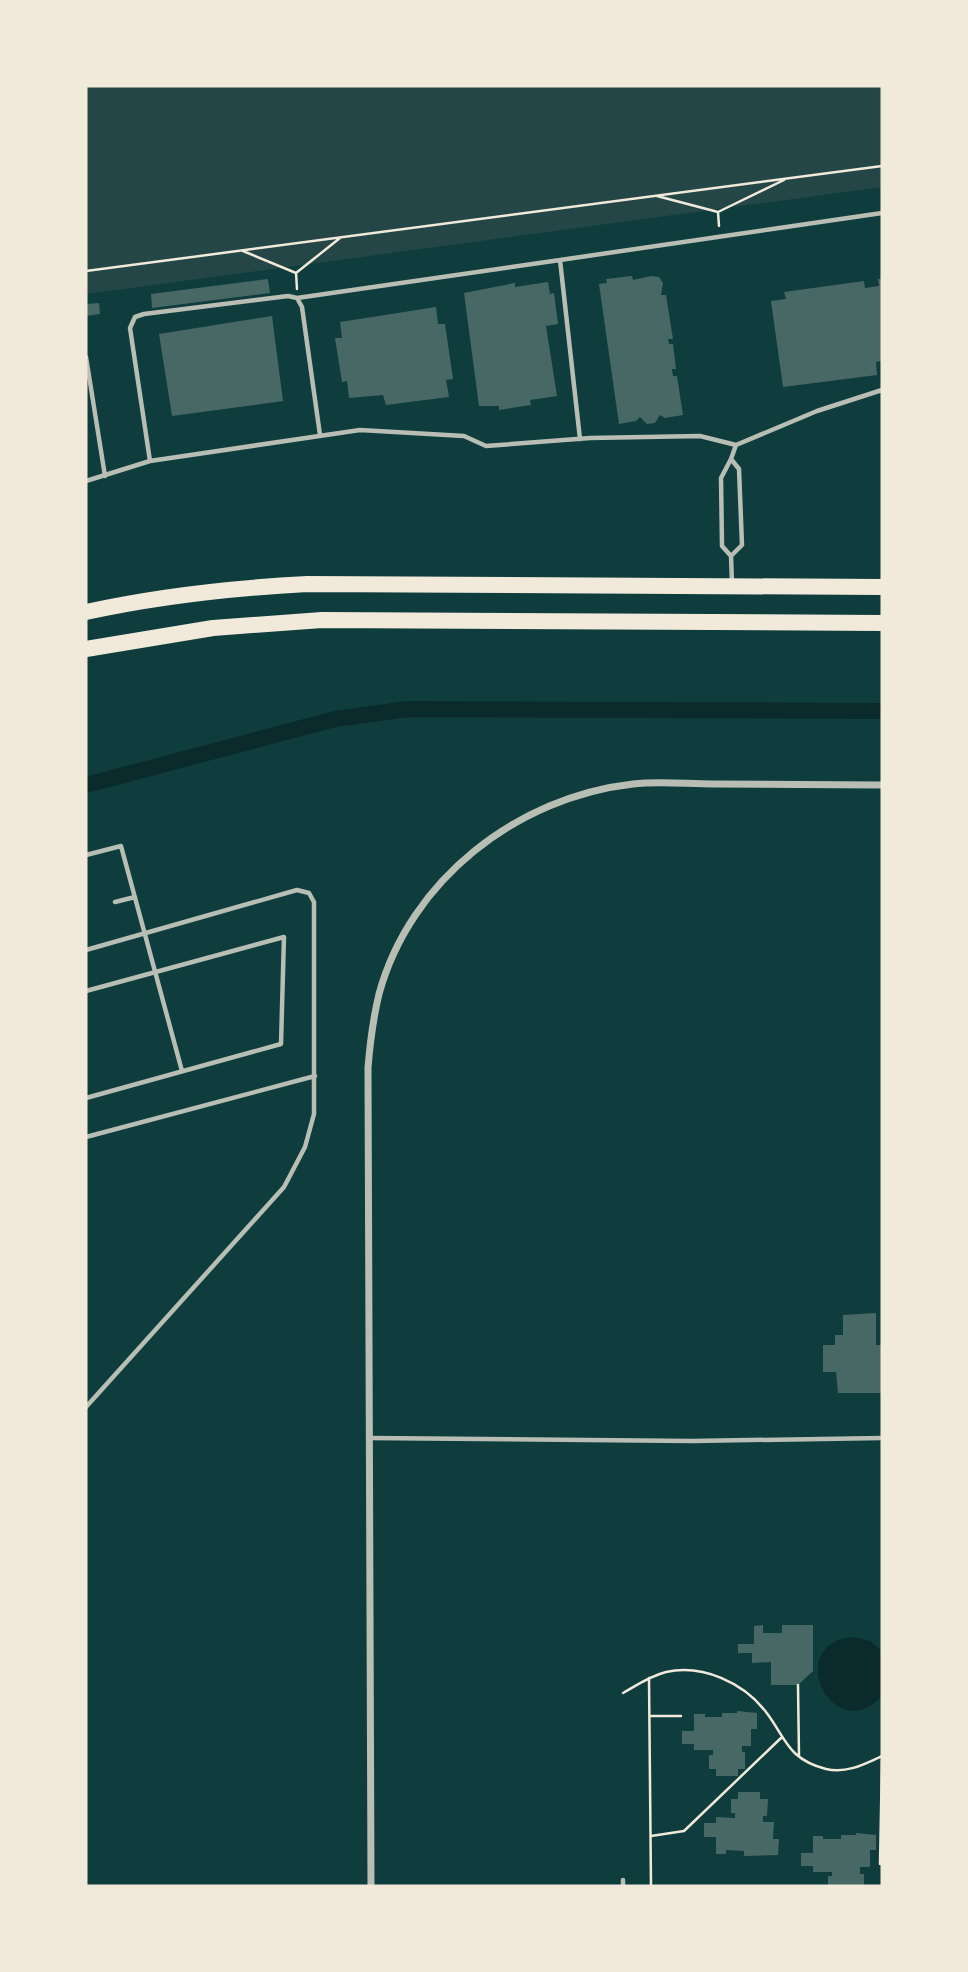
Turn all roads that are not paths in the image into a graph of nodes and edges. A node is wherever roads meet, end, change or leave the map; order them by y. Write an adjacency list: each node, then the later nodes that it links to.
1 (882, 213): 2 (lane)
2 (560, 260): 3 (lane); 7 (lane)
3 (297, 298): 6 (lane); 10 (lane)
4 (86, 357): 11 (lane)
5 (882, 390): 8 (lane)
6 (320, 435): 7 (lane); 10 (lane)
7 (580, 439): 8 (lane)
8 (736, 445): 9 (lane)
9 (731, 459): 13 (lane); 13 (lane)
10 (150, 461): 11 (lane)
11 (105, 476): 12 (lane)
12 (86, 481)
13 (731, 556): 14 (lane)
14 (732, 586): 15 (main road); 16 (main road)
15 (882, 587)
16 (86, 612)
17 (882, 623): 18 (main road)
18 (86, 649)
19 (882, 785): 32 (street)
20 (86, 855): 21 (lane)
21 (135, 897): 22 (lane); 23 (lane)
22 (115, 902)
23 (145, 933): 24 (lane); 25 (lane); 28 (lane)
24 (86, 950)
25 (155, 971): 26 (lane); 27 (lane); 27 (lane)
26 (86, 991)
27 (182, 1071): 29 (lane)
28 (315, 1075): 30 (lane); 31 (lane)
29 (86, 1098)
30 (86, 1137)
31 (86, 1408)
32 (370, 1438): 33 (lane); 34 (street)
33 (882, 1438)
34 (371, 1886)

